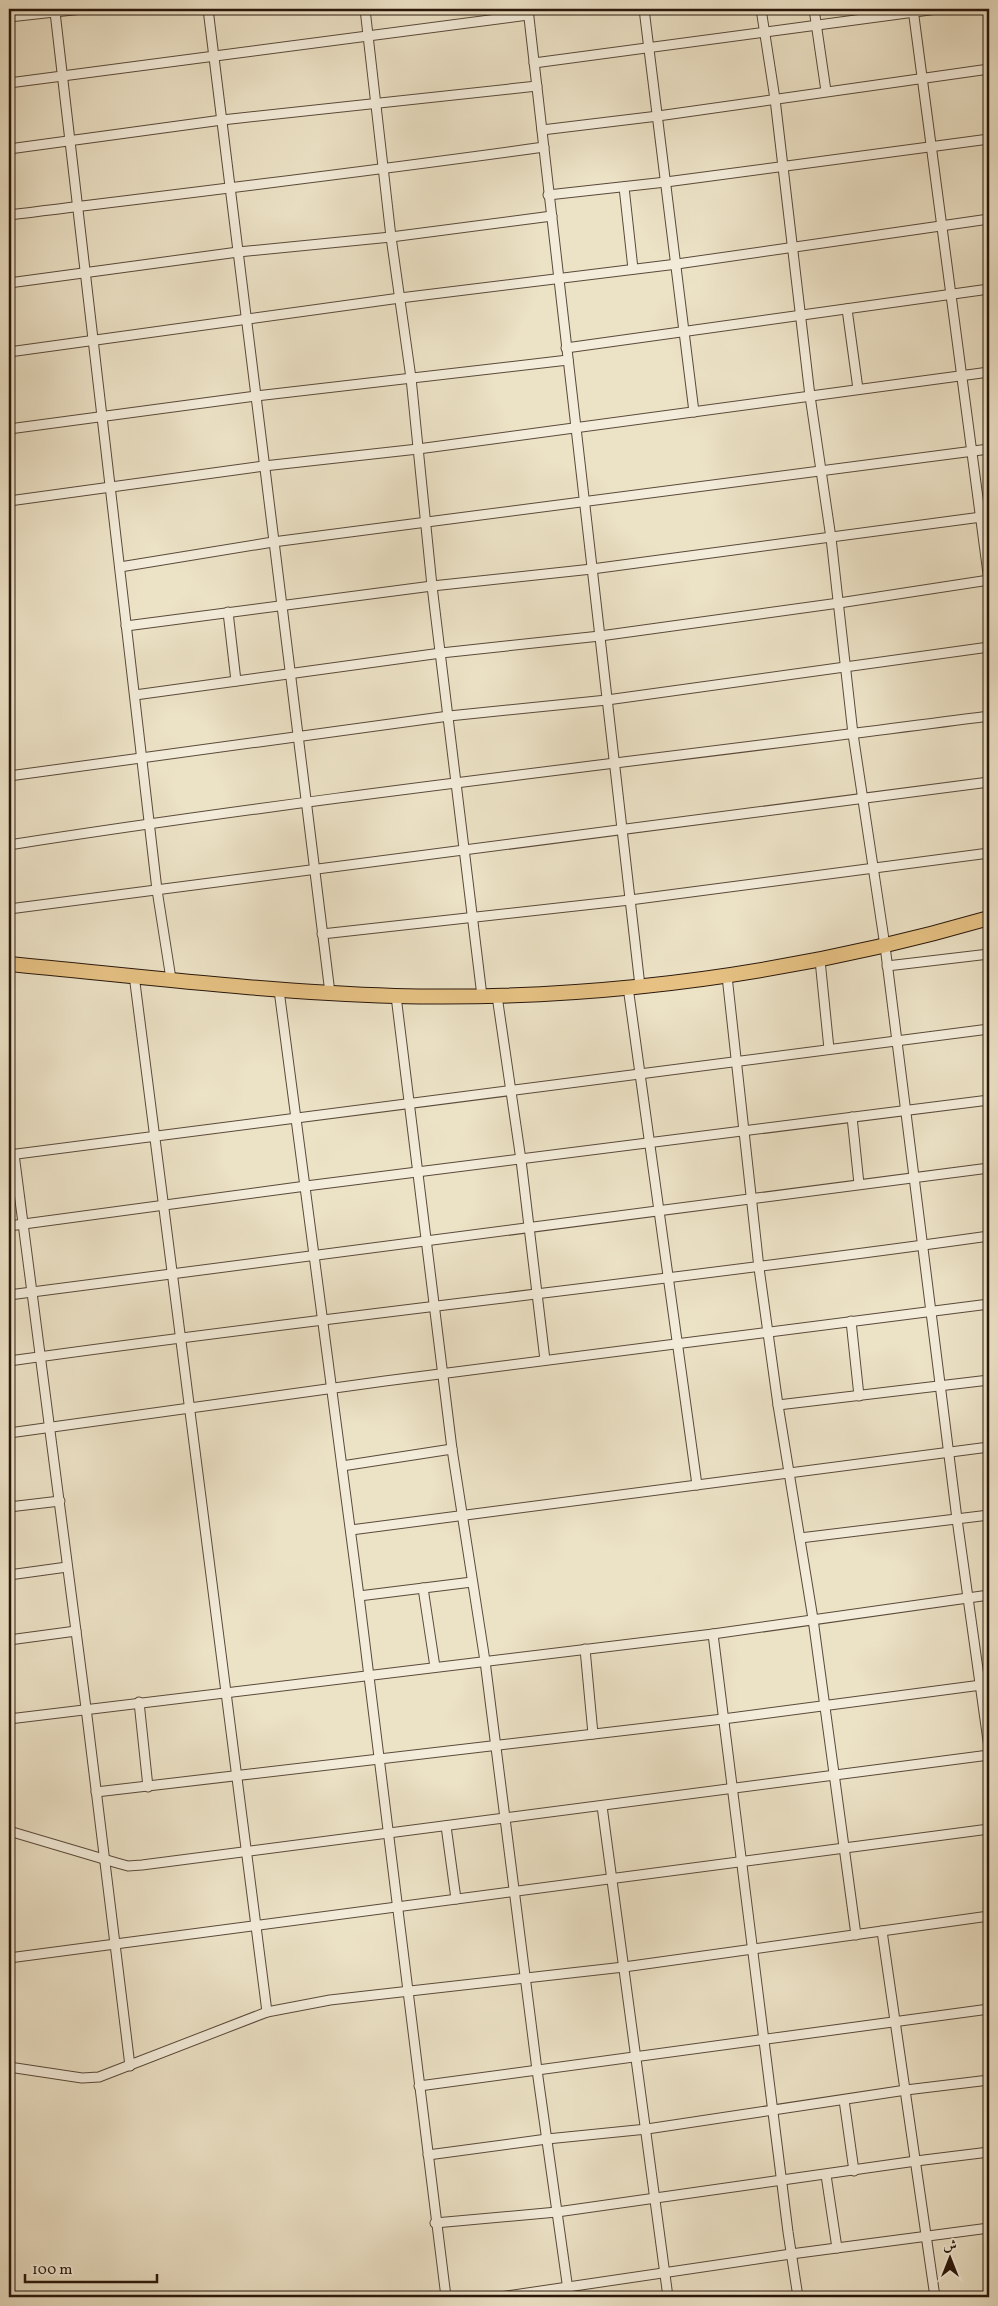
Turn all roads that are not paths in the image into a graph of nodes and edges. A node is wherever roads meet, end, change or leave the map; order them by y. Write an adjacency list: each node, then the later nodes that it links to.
1 (82, 9): 11 (street)
2 (208, 9): 19 (street)
3 (365, 9): 17 (street)
4 (644, 9): 18 (street)
5 (761, 9): 16 (street)
6 (814, 9): 15 (street)
7 (860, 9): 14 (street)
8 (937, 9): 9 (street)
9 (913, 10): 14 (street); 23 (street)
10 (26, 12): 11 (street); 13 (street)
11 (55, 12): 22 (street)
12 (528, 12): 17 (street); 20 (street)
13 (9, 17)
14 (861, 19): 15 (street)
15 (816, 25): 16 (street); 26 (street)
16 (764, 32): 18 (street); 27 (street)
17 (368, 36): 19 (street); 28 (street)
18 (650, 47): 20 (street); 29 (street)
19 (214, 56): 22 (street); 30 (street)
20 (534, 63): 25 (street)
21 (989, 69): 23 (street)
22 (62, 75): 24 (street); 33 (street)
23 (922, 78): 26 (street); 34 (street)
24 (9, 83)
25 (537, 86): 28 (street); 31 (street)
26 (826, 91): 27 (street)
27 (775, 98): 29 (street); 37 (street)
28 (376, 103): 30 (street); 38 (street)
29 (658, 116): 31 (street); 39 (street)
30 (222, 120): 33 (street); 40 (street)
31 (542, 130): 35 (street)
32 (989, 139): 34 (street)
33 (70, 142): 36 (street); 43 (street)
34 (932, 146): 37 (street); 47 (street)
35 (544, 147): 38 (street); 42 (street)
36 (9, 149)
37 (783, 166): 39 (street); 49 (street)
38 (383, 169): 40 (street); 48 (street)
39 (666, 182): 41 (street); 51 (street)
40 (230, 186): 43 (street); 50 (street)
41 (624, 187): 42 (street); 52 (street)
42 (548, 196): 45 (street)
43 (78, 207): 44 (street); 53 (street)
44 (9, 216)
45 (552, 216): 48 (street); 54 (street)
46 (989, 220): 47 (street)
47 (942, 226): 49 (street); 57 (street)
48 (391, 237): 50 (street); 58 (street)
49 (792, 247): 51 (street); 60 (street)
50 (238, 252): 53 (street); 61 (street)
51 (677, 264): 52 (street); 62 (street)
52 (633, 269): 54 (street)
53 (85, 273): 55 (street); 63 (street)
54 (559, 279): 58 (street); 64 (street)
55 (9, 284)
56 (989, 289): 57 (street)
57 (951, 294): 59 (street); 68 (street)
58 (400, 298): 61 (street); 69 (street)
59 (847, 309): 60 (street); 70 (street)
60 (801, 315): 62 (street); 72 (street)
61 (246, 319): 63 (street); 71 (street)
62 (685, 332): 64 (street); 73 (street)
63 (93, 340): 65 (street); 74 (street)
64 (566, 348): 66 (street)
65 (9, 352)
66 (568, 360): 69 (street); 75 (street)
67 (989, 372): 68 (street)
68 (962, 376): 70 (street); 79 (street)
69 (411, 378): 71 (street); 77 (street)
70 (858, 388): 72 (street)
71 (256, 396): 74 (street); 80 (street)
72 (810, 396): 73 (street); 81 (street)
73 (694, 412): 75 (street)
74 (102, 416): 76 (street); 82 (street)
75 (575, 426): 77 (street); 84 (street)
76 (9, 429)
77 (418, 449): 80 (street); 86 (street)
78 (989, 449): 79 (street)
79 (973, 451): 81 (street); 85 (street)
80 (264, 466): 82 (street); 88 (street)
81 (822, 470): 84 (street); 87 (street)
82 (110, 486): 83 (street); 89 (street)
83 (9, 502)
84 (584, 502): 86 (street); 90 (street)
85 (985, 517): 87 (street); 91 (street)
86 (425, 522): 88 (street); 92 (street)
87 (831, 538): 90 (street); 93 (street)
88 (273, 542): 89 (street); 94 (street)
89 (120, 567): 96 (street)
90 (592, 569): 92 (street); 97 (street)
91 (989, 580): 93 (street)
92 (432, 586): 94 (street); 99 (street)
93 (839, 603): 97 (street); 100 (street)
94 (282, 605): 95 (street); 101 (street)
95 (228, 612): 96 (street); 102 (street)
96 (126, 626): 103 (street)
97 (600, 636): 99 (street); 104 (street)
98 (989, 647): 100 (street)
99 (441, 653): 101 (street); 105 (street)
100 (845, 668): 104 (street); 107 (street)
101 (290, 674): 102 (street); 108 (street)
102 (236, 681): 103 (street)
103 (135, 695): 109 (street)
104 (607, 700): 105 (street); 110 (street)
105 (449, 716): 108 (street); 112 (street)
106 (989, 716): 107 (street)
107 (853, 734): 110 (street); 114 (street)
108 (298, 736): 109 (street); 115 (street)
109 (142, 756): 111 (street); 116 (street)
110 (614, 764): 112 (street); 117 (street)
111 (9, 776)
112 (457, 782): 115 (street); 119 (street)
113 (989, 782): 114 (street)
114 (862, 798): 117 (street); 122 (street)
115 (306, 802): 116 (street); 121 (street)
116 (150, 823): 118 (street); 123 (street)
117 (622, 830): 119 (street); 124 (street)
118 (9, 845)
119 (466, 850): 121 (street); 126 (street)
120 (989, 853): 122 (street)
121 (314, 869): 123 (street); 128 (street)
122 (873, 870): 124 (street); 129 (street)
123 (157, 890): 125 (street); 136 (street)
124 (630, 900): 126 (street); 137 (street)
125 (9, 909)
126 (474, 917): 128 (street); 141 (street)
127 (989, 918): 129 (main road)
128 (322, 934): 139 (street)
129 (885, 946): 131 (main road); 133 (street)
130 (989, 954): 133 (street)
131 (820, 960): 135 (main road); 145 (street)
132 (9, 964): 134 (main road)
133 (887, 966): 144 (street)
134 (134, 975): 136 (main road); 155 (street)
135 (727, 976): 137 (main road); 146 (street)
136 (171, 979): 138 (main road)
137 (634, 987): 142 (main road); 147 (street)
138 (279, 990): 139 (main road); 153 (street)
139 (330, 993): 140 (main road)
140 (396, 996): 141 (main road); 150 (street)
141 (482, 996): 142 (main road)
142 (497, 996): 148 (street)
143 (989, 1030): 144 (street)
144 (898, 1040): 145 (street); 151 (street)
145 (828, 1049): 146 (street)
146 (737, 1061): 147 (street); 154 (street)
147 (639, 1073): 148 (street); 156 (street)
148 (510, 1090): 150 (street); 158 (street)
149 (989, 1100): 151 (street)
150 (409, 1104): 153 (street); 160 (street)
151 (906, 1111): 152 (street); 161 (street)
152 (852, 1117): 154 (street); 162 (street)
153 (298, 1119): 155 (street); 163 (street)
154 (745, 1131): 156 (street); 164 (street)
155 (155, 1136): 157 (street); 165 (street)
156 (648, 1144): 158 (street); 166 (street)
157 (11, 1154): 167 (street)
158 (521, 1160): 160 (street); 169 (street)
159 (989, 1168): 161 (street)
160 (417, 1172): 163 (street); 171 (street)
161 (914, 1177): 162 (street); 172 (street)
162 (859, 1184): 164 (street)
163 (306, 1186): 165 (street); 173 (street)
164 (752, 1199): 166 (street); 174 (street)
165 (164, 1205): 167 (street); 175 (street)
166 (658, 1211): 169 (street); 176 (street)
167 (23, 1224): 168 (street); 177 (street)
168 (9, 1226)
169 (529, 1228): 171 (street); 178 (street)
170 (989, 1236): 172 (street)
171 (425, 1240): 173 (street); 181 (street)
172 (922, 1245): 174 (street); 182 (street)
173 (315, 1255): 175 (street); 183 (street)
174 (759, 1268): 176 (street); 185 (street)
175 (174, 1273): 177 (street); 186 (street)
176 (667, 1278): 178 (street); 187 (street)
177 (32, 1292): 179 (street); 188 (street)
178 (537, 1294): 181 (street); 189 (street)
179 (9, 1295)
180 (989, 1304): 182 (street)
181 (434, 1306): 183 (street); 191 (street)
182 (932, 1311): 184 (street); 193 (street)
183 (322, 1321): 186 (street); 194 (street)
184 (850, 1322): 185 (street); 195 (street)
185 (768, 1331): 187 (street); 196 (street)
186 (182, 1338): 188 (street); 197 (street)
187 (676, 1343): 189 (street); 205 (street)
188 (39, 1356): 190 (street); 198 (street)
189 (545, 1360): 191 (street)
190 (9, 1361)
191 (443, 1373): 194 (street); 201 (street)
192 (989, 1380): 193 (street)
193 (940, 1386): 195 (street); 202 (street)
194 (331, 1388): 197 (street); 203 (street)
195 (859, 1396): 196 (street)
196 (778, 1404): 204 (street)
197 (191, 1408): 198 (street); 229 (street)
198 (50, 1427): 199 (street); 206 (street)
199 (9, 1433)
200 (989, 1448): 202 (street)
201 (452, 1449): 203 (street); 208 (street)
202 (949, 1453): 204 (street); 210 (street)
203 (342, 1466): 211 (street)
204 (790, 1474): 205 (street); 212 (street)
205 (697, 1485): 208 (street)
206 (60, 1501): 207 (street); 213 (street)
207 (9, 1507)
208 (461, 1515): 211 (street); 215 (street)
209 (989, 1515): 210 (street)
210 (957, 1519): 212 (street); 219 (street)
211 (351, 1530): 218 (street)
212 (800, 1538): 220 (street)
213 (67, 1567): 214 (street); 221 (street)
214 (9, 1575)
215 (472, 1582): 216 (street); 225 (street)
216 (423, 1588): 218 (street); 226 (street)
217 (989, 1594): 219 (street)
218 (359, 1596): 227 (street)
219 (968, 1597): 220 (street); 228 (street)
220 (813, 1619): 222 (street); 231 (street)
221 (76, 1631): 223 (street); 232 (street)
222 (713, 1634): 224 (street); 234 (street)
223 (9, 1640)
224 (585, 1649): 225 (street); 235 (street)
225 (485, 1662): 226 (street); 236 (street)
226 (435, 1667): 227 (street)
227 (369, 1676): 229 (street); 239 (street)
228 (985, 1684): 231 (street); 237 (street)
229 (228, 1691): 230 (street); 240 (street)
230 (139, 1702): 232 (street); 242 (street)
231 (824, 1704): 234 (street); 241 (street)
232 (86, 1708): 233 (street); 244 (street)
233 (9, 1719)
234 (723, 1719): 235 (street); 243 (street)
235 (593, 1734): 236 (street)
236 (495, 1746): 239 (street); 246 (street)
237 (989, 1748)
238 (989, 1755): 241 (street)
239 (378, 1759): 240 (street); 250 (street)
240 (238, 1776): 242 (street); 252 (street)
241 (833, 1776): 243 (street); 251 (street)
242 (148, 1787): 244 (street)
243 (732, 1790): 245 (street); 254 (street)
244 (96, 1792): 253 (street)
245 (602, 1806): 246 (street); 255 (street)
246 (506, 1819): 247 (street); 256 (street)
247 (446, 1826): 250 (street); 257 (street)
248 (989, 1829): 251 (street)
249 (9, 1831): 253 (street)
250 (388, 1834): 252 (street); 258 (street)
251 (843, 1848): 254 (street); 262 (street)
252 (247, 1852): 253 (street); 260 (street)
253 (104, 1858): 263 (street)
254 (742, 1861): 255 (street); 264 (street)
255 (611, 1878): 256 (street); 266 (street)
256 (514, 1892): 257 (street); 267 (street)
257 (456, 1899): 258 (street)
258 (398, 1907): 260 (street); 268 (street)
259 (989, 1916): 261 (street)
260 (256, 1925): 263 (street); 270 (street)
261 (882, 1931): 262 (street); 271 (street)
262 (856, 1934): 264 (street)
263 (115, 1944): 265 (street); 274 (street)
264 (753, 1949): 266 (street); 272 (street)
265 (9, 1958)
266 (624, 1967): 267 (street); 273 (street)
267 (525, 1978): 268 (street); 276 (street)
268 (407, 1992): 270 (street); 278 (street)
269 (989, 2009): 271 (street)
270 (267, 2012): 274 (street)
271 (896, 2022): 272 (street); 279 (street)
272 (765, 2041): 273 (street); 281 (street)
273 (636, 2057): 276 (street); 282 (street)
274 (130, 2066): 275 (street)
275 (9, 2067)
276 (537, 2070): 278 (street); 283 (street)
277 (989, 2080): 279 (street)
278 (418, 2086): 285 (street)
279 (906, 2090): 280 (street); 286 (street)
280 (844, 2100): 281 (street); 287 (street)
281 (774, 2110): 282 (street); 289 (street)
282 (647, 2130): 283 (street); 290 (street)
283 (547, 2139): 285 (street); 291 (street)
284 (989, 2152): 286 (street)
285 (428, 2155): 292 (street)
286 (916, 2161): 287 (street); 294 (street)
287 (854, 2170): 288 (street)
288 (826, 2175): 289 (street); 295 (street)
289 (782, 2181): 290 (street); 296 (street)
290 (655, 2198): 291 (street); 297 (street)
291 (557, 2212): 292 (street); 298 (street)
292 (435, 2223): 299 (street)
293 (989, 2228): 294 (street)
294 (927, 2237): 295 (street); 303 (street)
295 (837, 2248): 296 (street)
296 (791, 2254): 297 (street); 302 (street)
297 (665, 2272): 298 (street); 301 (street)
298 (568, 2292): 300 (street)
299 (446, 2297)
300 (500, 2297)
301 (668, 2297)
302 (798, 2297)
303 (935, 2297)

